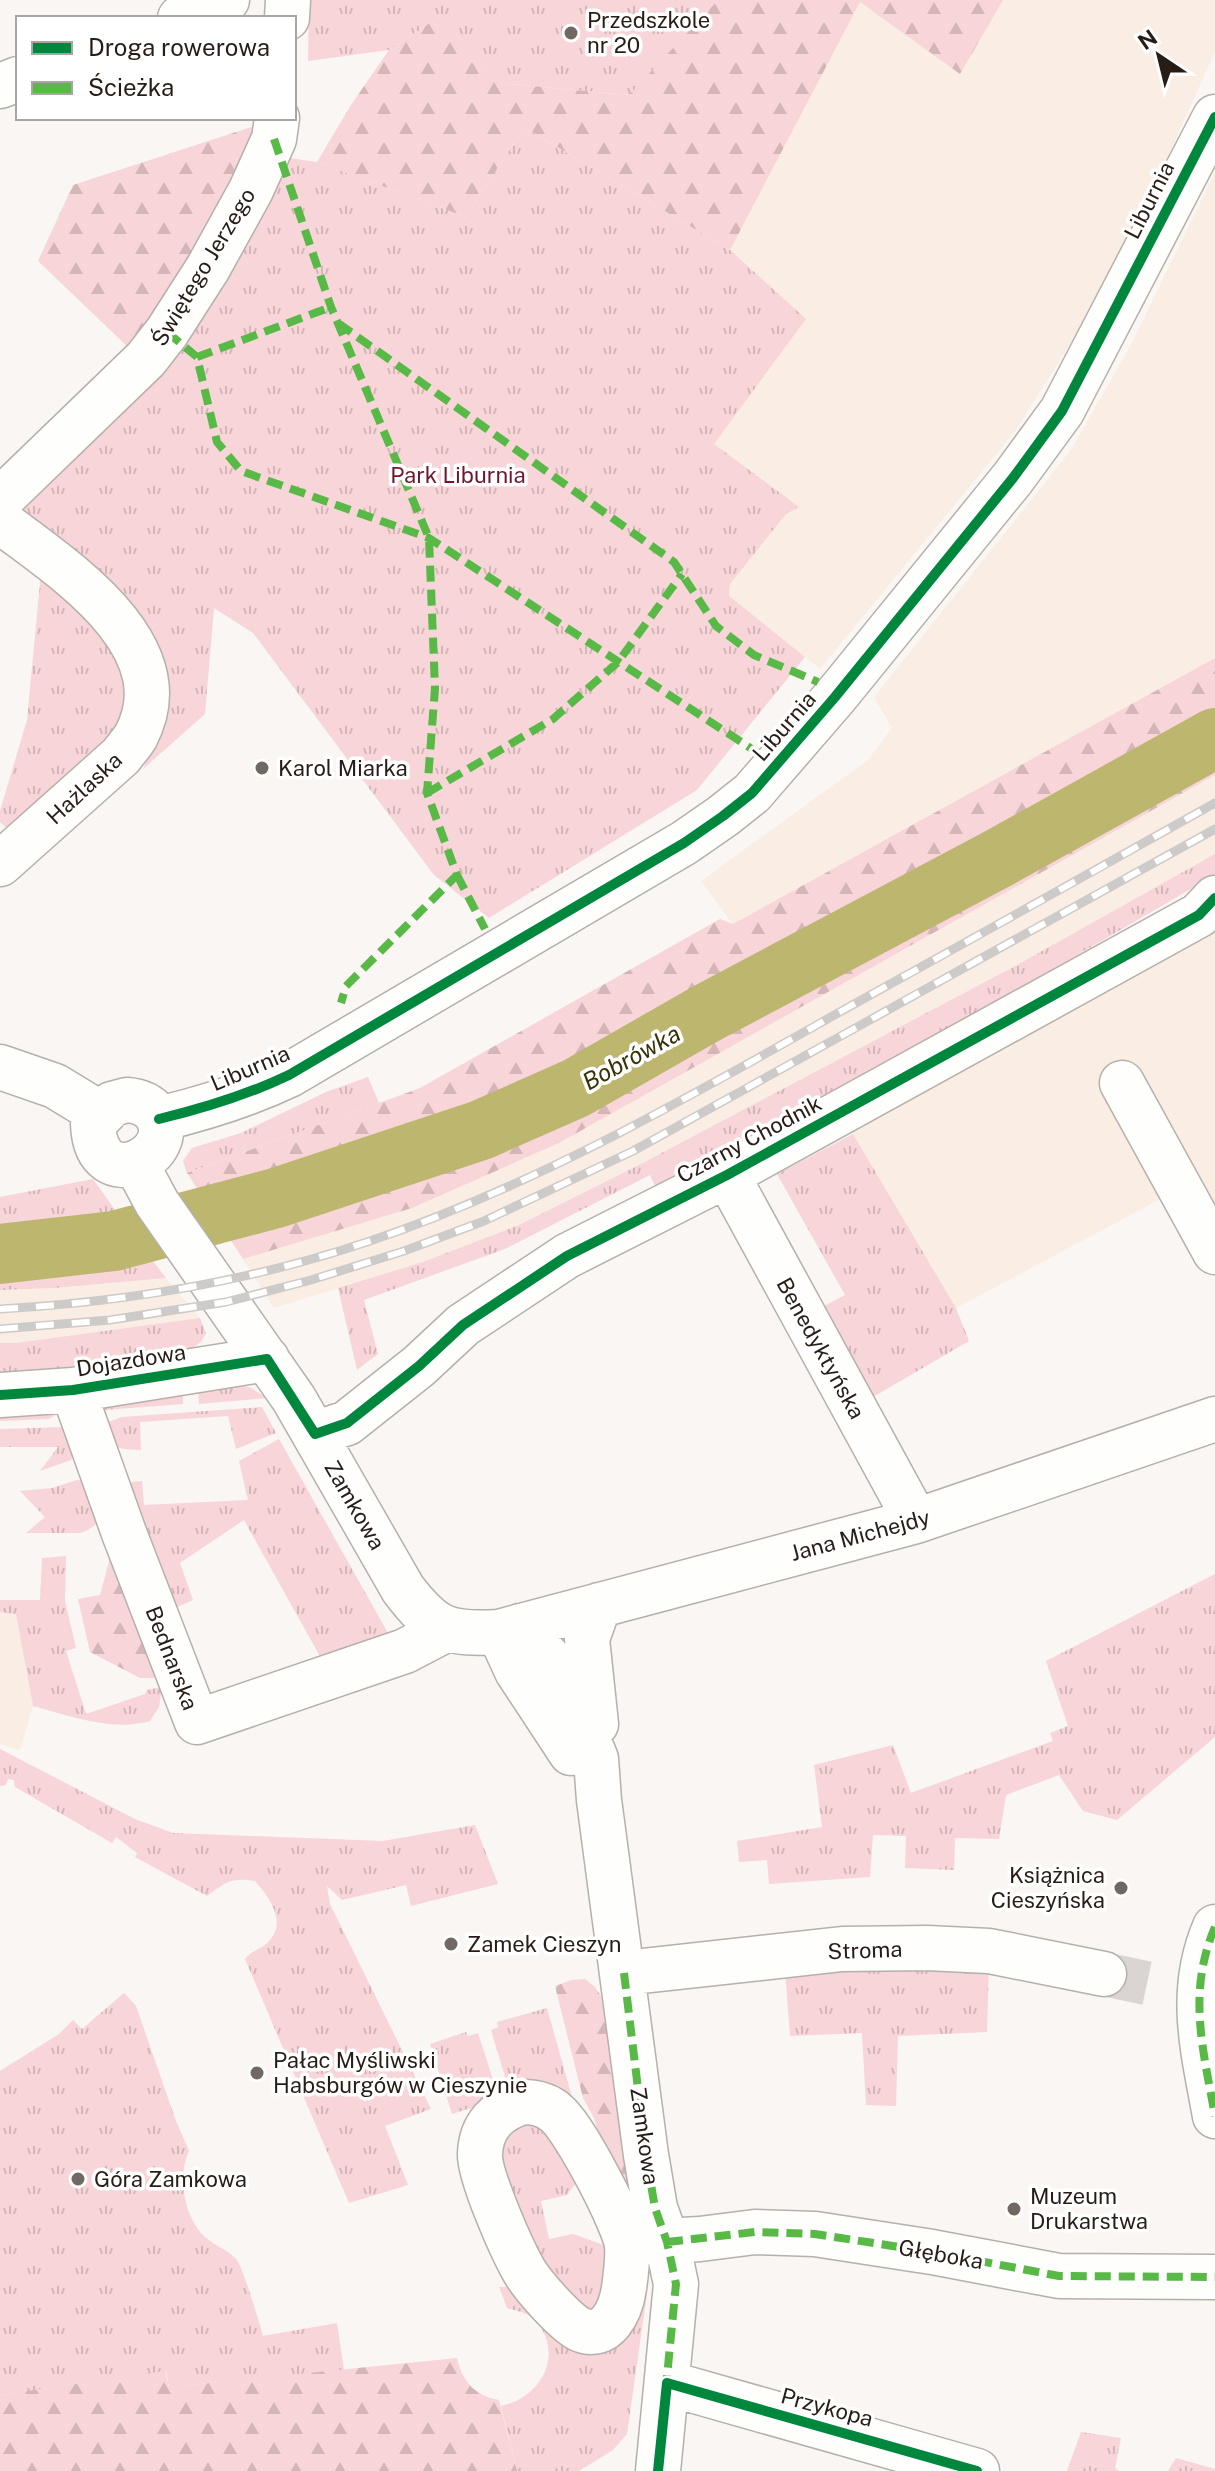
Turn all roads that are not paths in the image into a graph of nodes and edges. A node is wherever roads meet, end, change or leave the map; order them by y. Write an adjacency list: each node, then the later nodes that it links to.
1 (227, 0): 2 (street)
2 (185, 16)
3 (1215, 117): 12 (street, Liburnia)
4 (277, 120): 5 (street, Świętego Jerzego)
5 (0, 500)
6 (0, 521): 7 (street, Hażlaska)
7 (0, 864)
8 (1215, 898): 14 (street, Czarny Chodnik)
9 (0, 1067): 11 (street)
10 (1122, 1083): 15 (street)
11 (101, 1114): 12 (street); 13 (street)
12 (159, 1119): 13 (street)
13 (136, 1164): 16 (street, Zamkowa)
14 (727, 1175): 20 (street, Czarny Chodnik); 21 (street, Benedyktyńska)
15 (1215, 1252)
16 (267, 1359): 17 (street, Dojazdowa); 20 (street, Zamkowa)
17 (73, 1390): 18 (street, Dojazdowa); 23 (street, Bednarska)
18 (0, 1395)
19 (1215, 1419): 21 (street, Jana Michejdy)
20 (315, 1434): 23 (street, Zamkowa)
21 (916, 1521): 22 (street, Jana Michejdy)
22 (599, 1605): 24 (street, Jana Michejdy); 25 (street, Zamkowa)
23 (447, 1629): 24 (street)
24 (509, 1629): 25 (street, Zamkowa)
25 (598, 1779): 27 (street, Zamkowa)
26 (1215, 1927): 29 (street)
27 (624, 1973): 28 (street, Stroma); 31 (street, Zamkowa)
28 (1104, 1974)
29 (1210, 2059): 30 (street)
30 (1215, 2116)
31 (647, 2242): 31 (street); 32 (street, Głęboka); 33 (street, Zamkowa)
32 (1214, 2275)
33 (667, 2383): 34 (street, Zamkowa); 35 (street, Przykopa)
34 (658, 2471)
35 (977, 2471)

